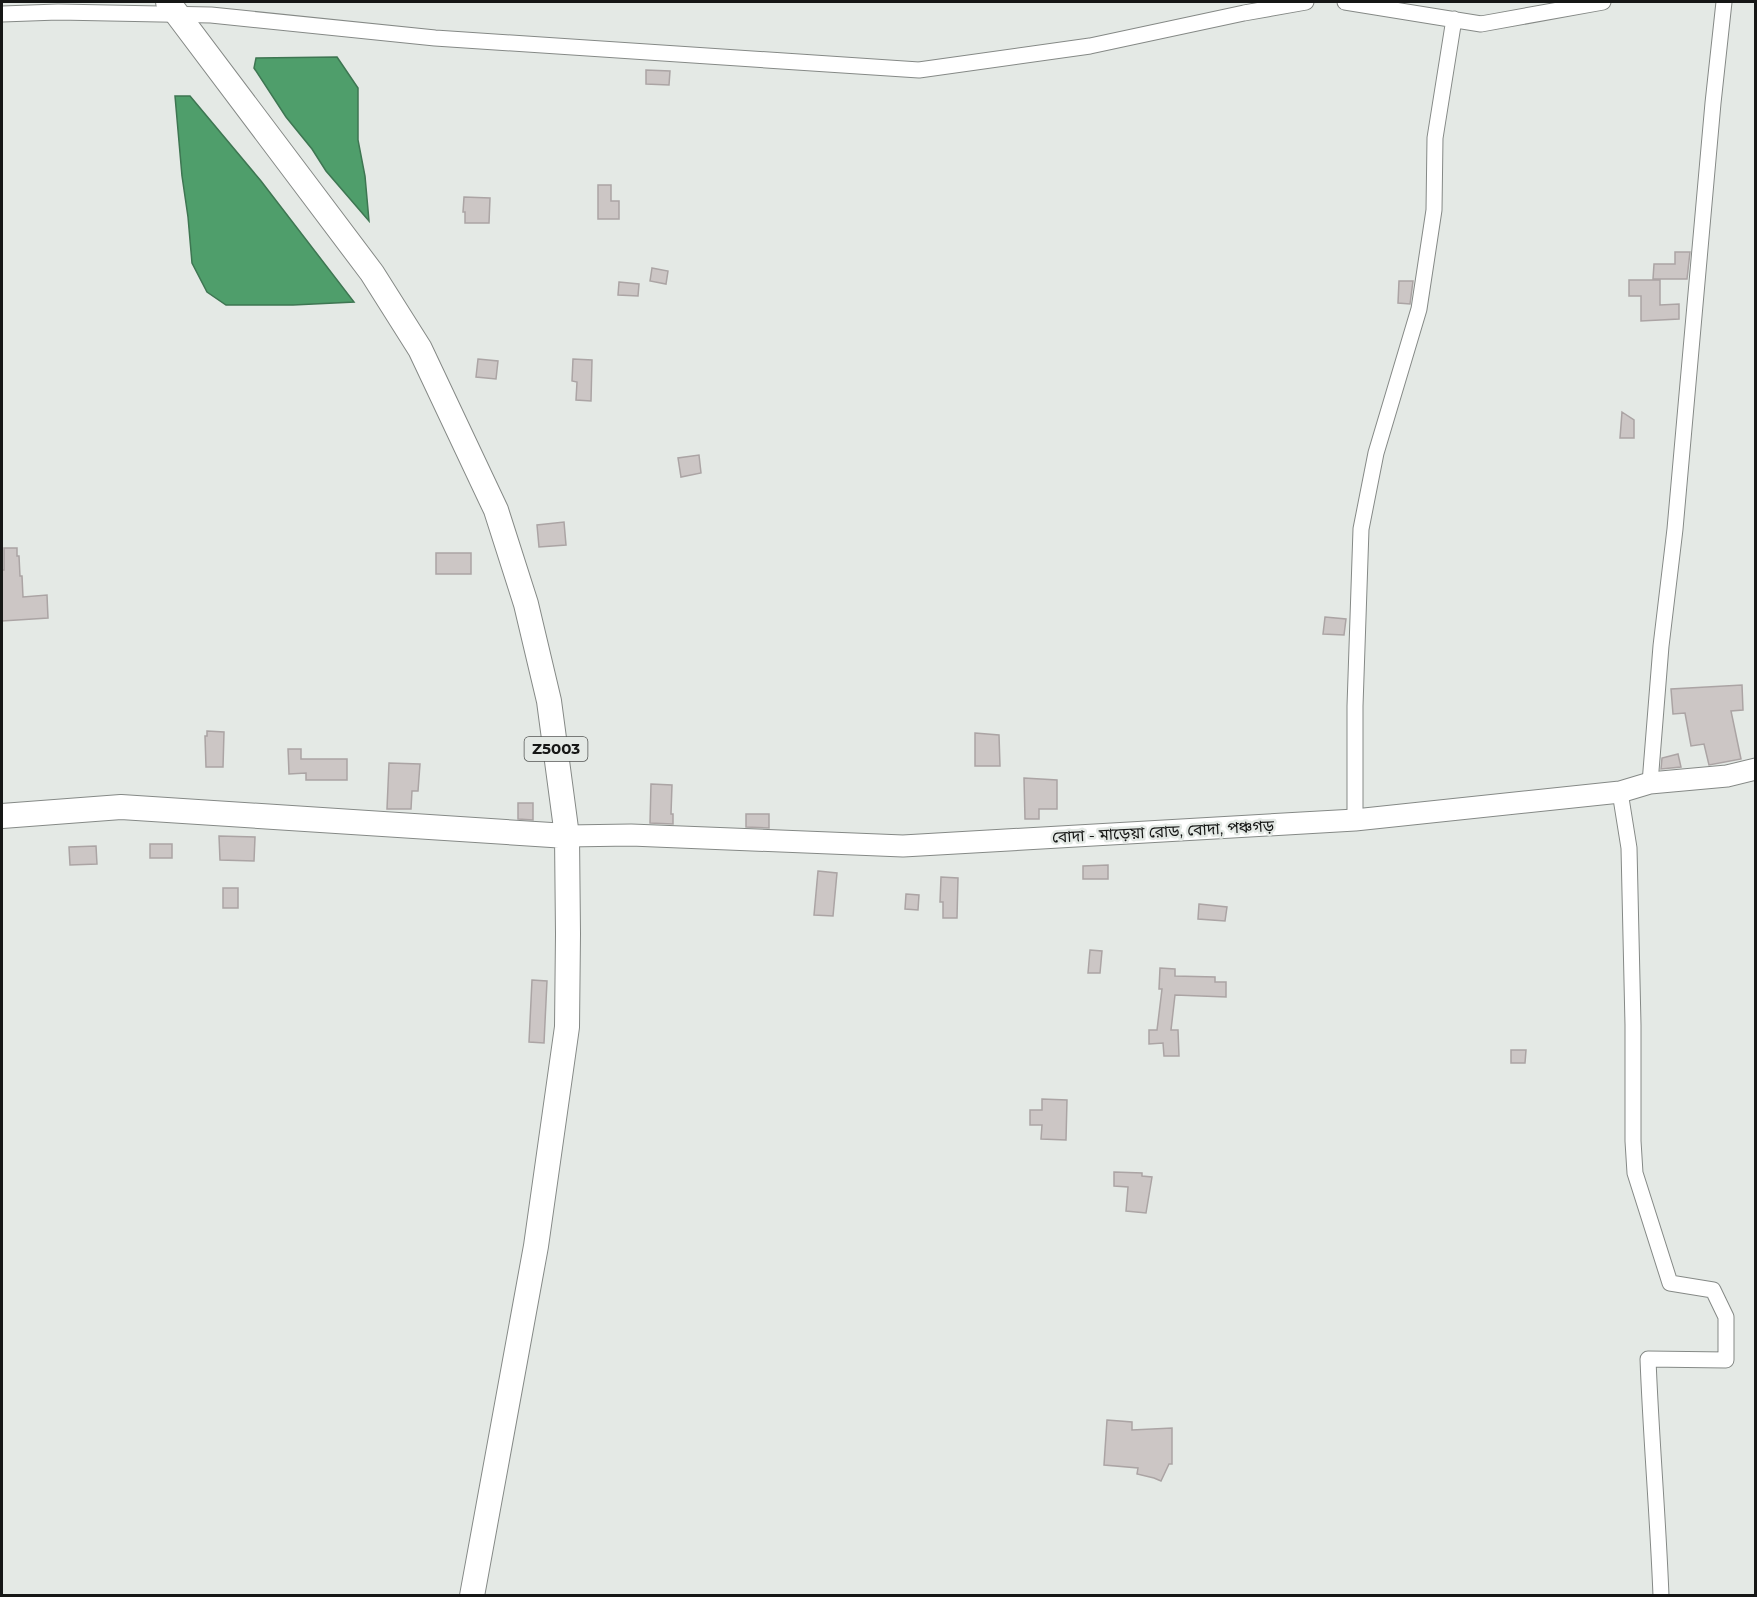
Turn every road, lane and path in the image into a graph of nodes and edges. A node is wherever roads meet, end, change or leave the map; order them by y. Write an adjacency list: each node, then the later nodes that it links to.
1 (1306, 2): 5 (street)
2 (1345, 2): 7 (street)
3 (1603, 2): 7 (street)
4 (1724, 2): 9 (street)
5 (172, 8): 6 (street); 13 (main road, Z5003)
6 (2, 14)
7 (1454, 19): 12 (street)
8 (1755, 769): 9 (main road, বোদা - মাড়েয়া রোড, বোদা, পঞ্চগড়)
9 (1650, 783): 10 (main road, বোদা - মাড়েয়া রোড, বোদা, পঞ্চগড়)
10 (1620, 792): 12 (main road, বোদা - মাড়েয়া রোড, বোদা, পঞ্চগড়); 15 (street)
11 (2, 816): 13 (main road)
12 (1354, 820): 13 (main road, বোদা - মাড়েয়া রোড, বোদা, পঞ্চগড়)
13 (567, 836): 14 (main road, Z5003)
14 (472, 1596)
15 (1661, 1596)

